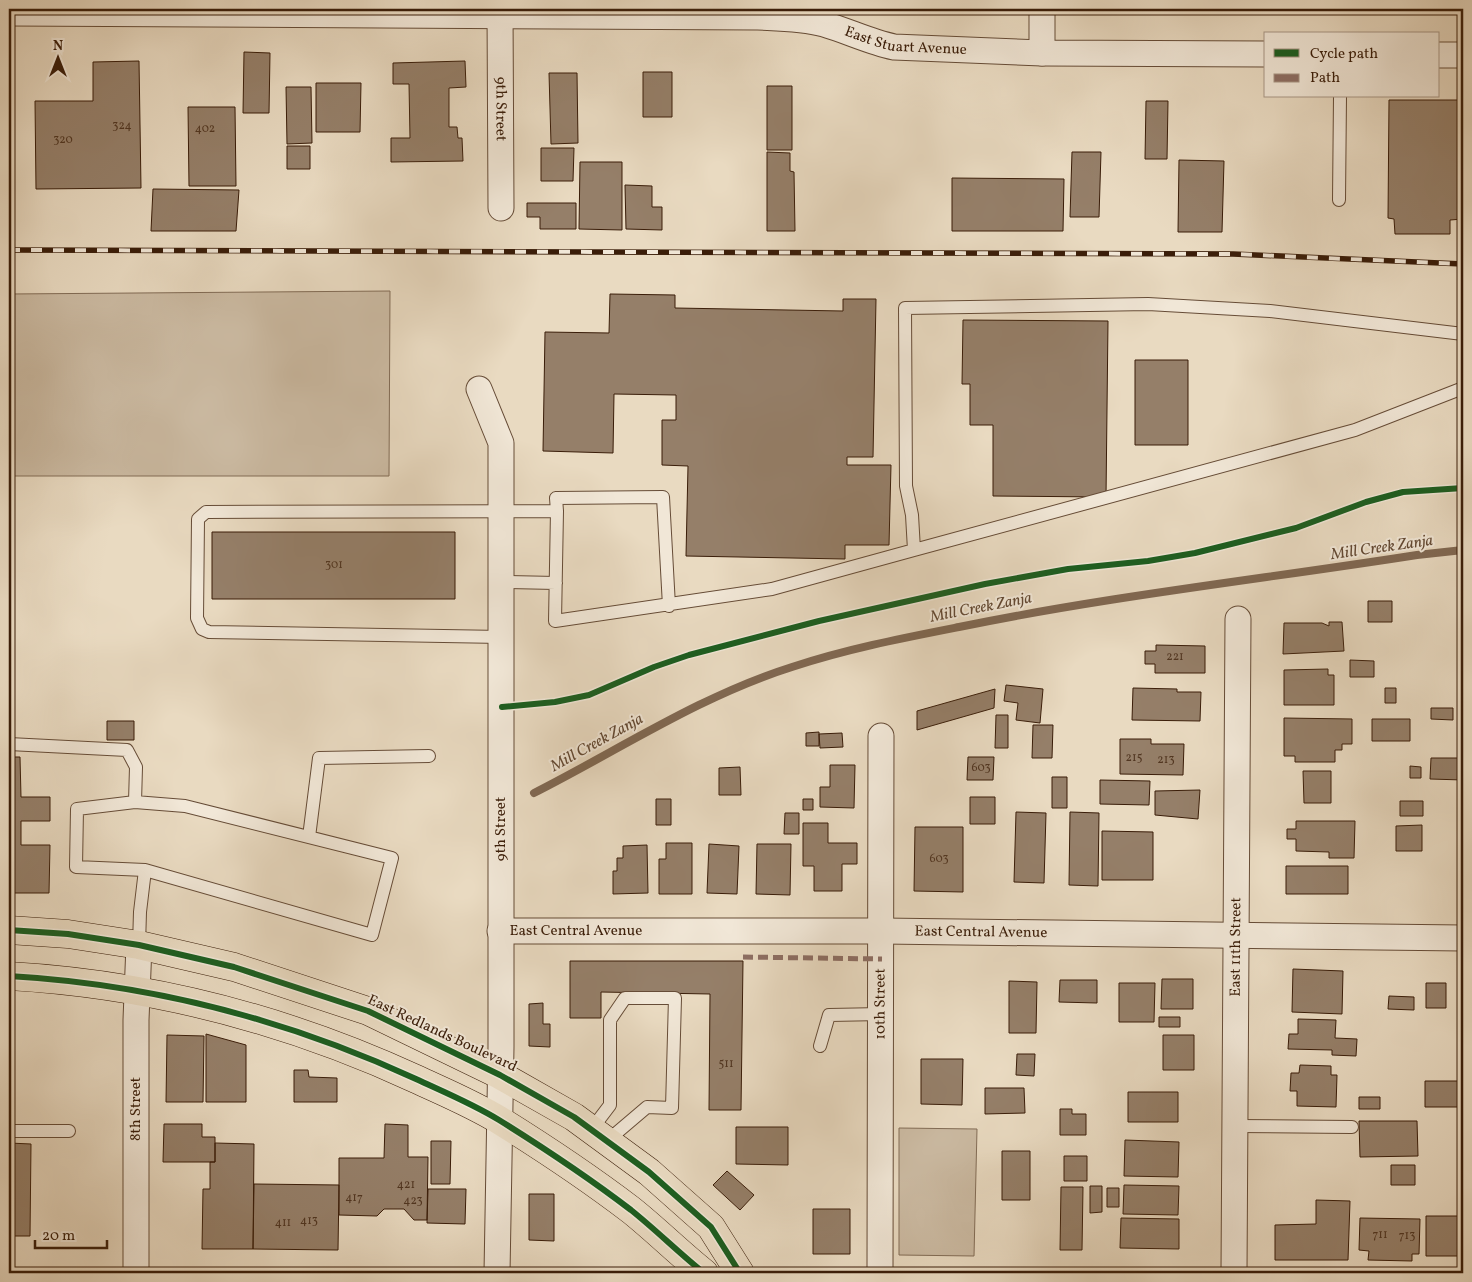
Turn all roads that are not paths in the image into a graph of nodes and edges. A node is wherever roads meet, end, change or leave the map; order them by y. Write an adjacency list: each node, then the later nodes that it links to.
1 (1042, 9): 5 (street)
2 (72, 11): 3 (street, East Stuart Avenue); 4 (street, East Stuart Avenue)
3 (500, 13): 5 (street, East Stuart Avenue); 11 (street, 9th Street)
4 (9, 14)
5 (1042, 54): 6 (street, East Stuart Avenue)
6 (1264, 54)
7 (1440, 55): 8 (street)
8 (1463, 55)
9 (1340, 98): 10 (lane)
10 (1340, 200)
11 (501, 208)
12 (1463, 334): 17 (lane)
13 (1463, 388): 17 (lane)
14 (479, 389): 16 (street, 9th Street)
15 (557, 511): 16 (lane); 19 (lane); 20 (lane)
16 (502, 513): 18 (street, 9th Street); 22 (lane)
17 (914, 550): 20 (lane)
18 (502, 582): 19 (lane); 22 (street, 9th Street)
19 (556, 583): 20 (lane)
20 (670, 606)
21 (1238, 619): 32 (street, East 11th Street)
22 (502, 637): 30 (street, 9th Street)
23 (881, 736): 31 (street, 10th Street)
24 (9, 744): 26 (lane)
25 (428, 756): 27 (lane)
26 (135, 802): 27 (lane); 28 (lane)
27 (309, 837): 28 (lane)
28 (145, 870): 34 (lane)
29 (9, 930): 34 (main road, East Redlands Boulevard)
30 (500, 931): 31 (street, East Central Avenue); 39 (street, 9th Street)
31 (882, 932): 32 (street, East Central Avenue); 37 (street, 10th Street)
32 (1236, 935): 33 (street, East Central Avenue); 41 (street, East 11th Street)
33 (1463, 938)
34 (139, 945): 36 (street, 8th Street); 39 (main road, East Redlands Boulevard)
35 (9, 976): 36 (main road)
36 (137, 990): 40 (main road); 46 (street, 8th Street)
37 (882, 1014): 38 (lane); 50 (street, 10th Street)
38 (820, 1046)
39 (500, 1075): 40 (street, 9th Street); 45 (main road, East Redlands Boulevard)
40 (500, 1120): 47 (street, 9th Street); 48 (main road)
41 (1236, 1126): 42 (lane); 51 (street, East 11th Street)
42 (1352, 1127)
43 (9, 1131): 44 (lane)
44 (70, 1131)
45 (599, 1135): 45 (lane); 49 (main road, East Redlands Boulevard)
46 (136, 1273)
47 (497, 1273)
48 (704, 1273)
49 (740, 1273)
50 (880, 1273)
51 (1234, 1273)

